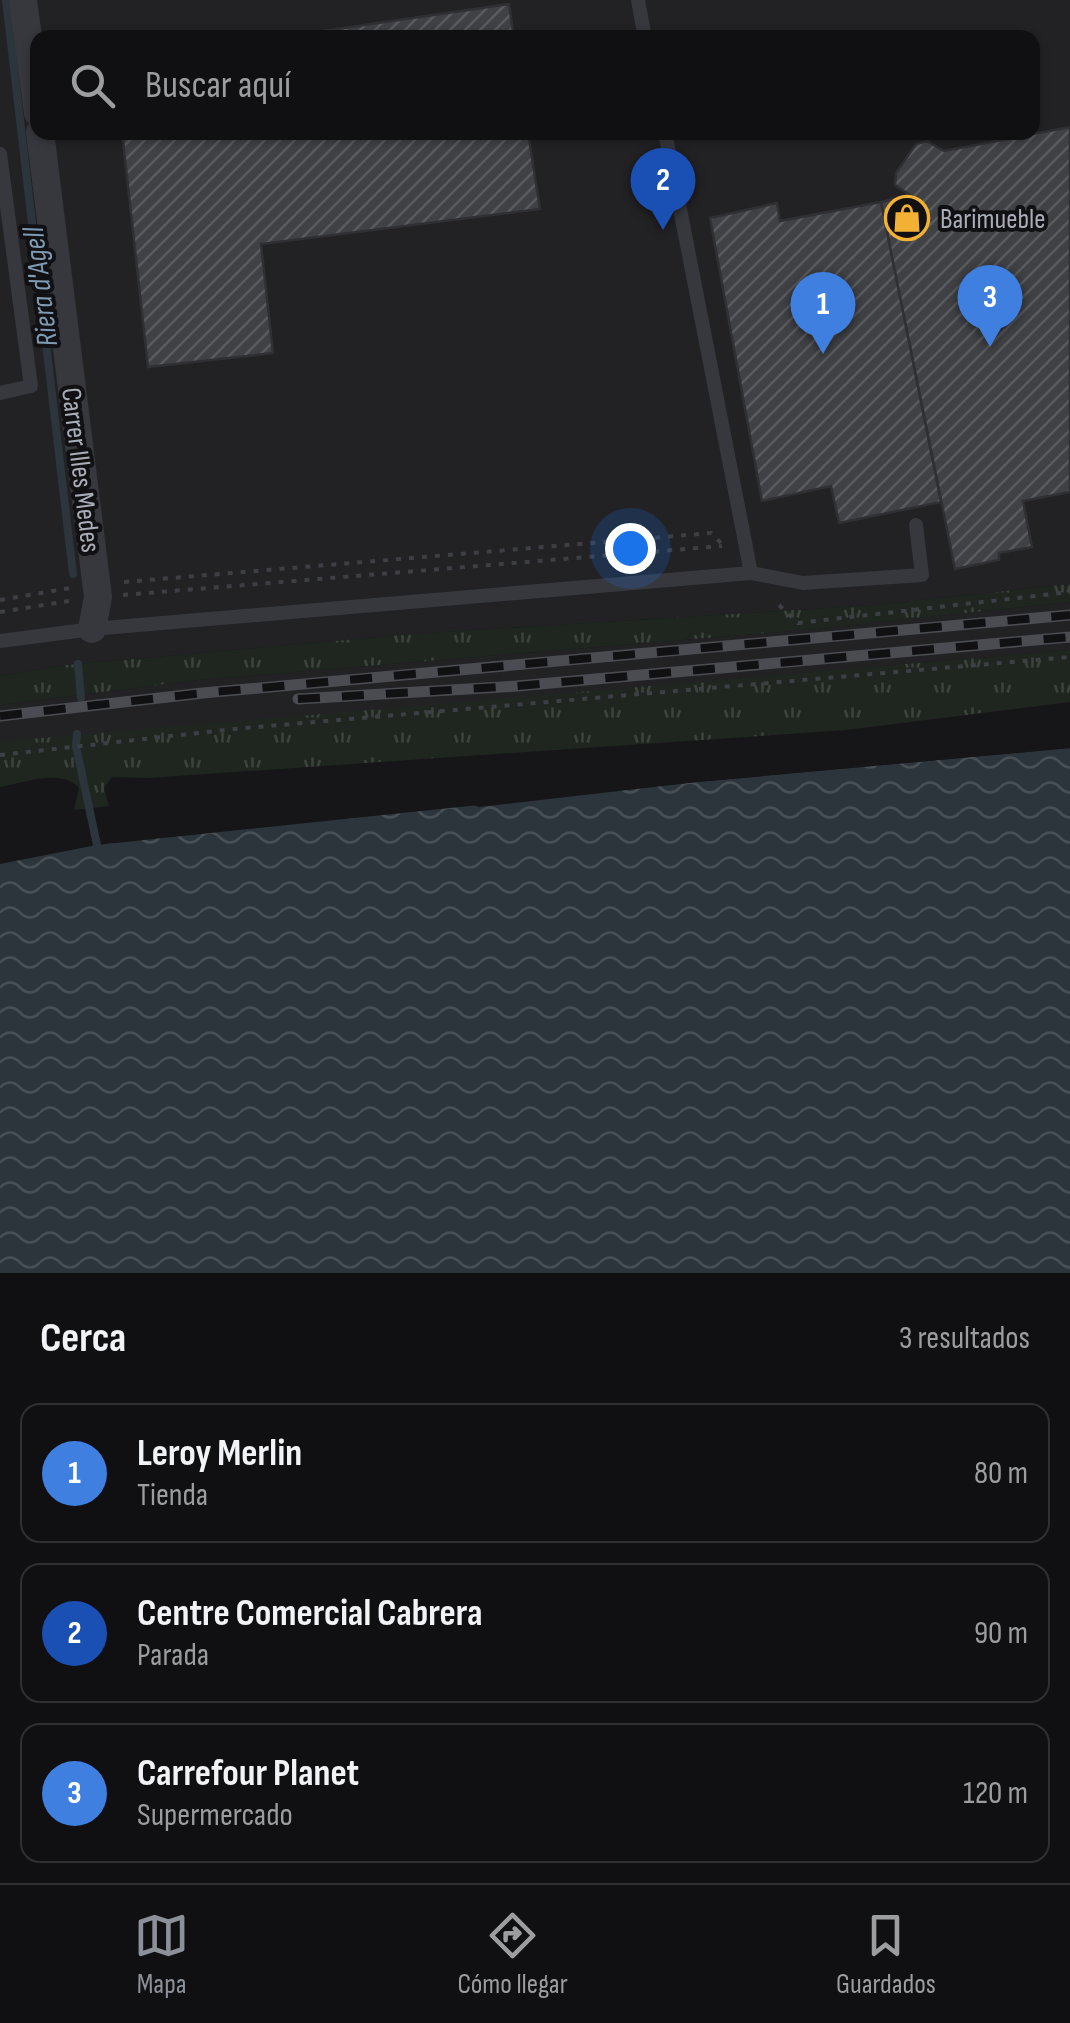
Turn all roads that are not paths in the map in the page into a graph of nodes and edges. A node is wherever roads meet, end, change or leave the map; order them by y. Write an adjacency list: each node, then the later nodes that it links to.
1 (24, 0): 4 (street)
2 (638, 0): 3 (lane)
3 (644, 30)
4 (30, 48)
5 (41, 140): 11 (street, Carrer Illes Medes)
6 (667, 140): 10 (lane)
7 (0, 154): 8 (lane)
8 (0, 392)
9 (916, 525): 10 (lane)
10 (751, 573): 11 (lane)
11 (92, 628): 12 (lane)
12 (0, 641)

